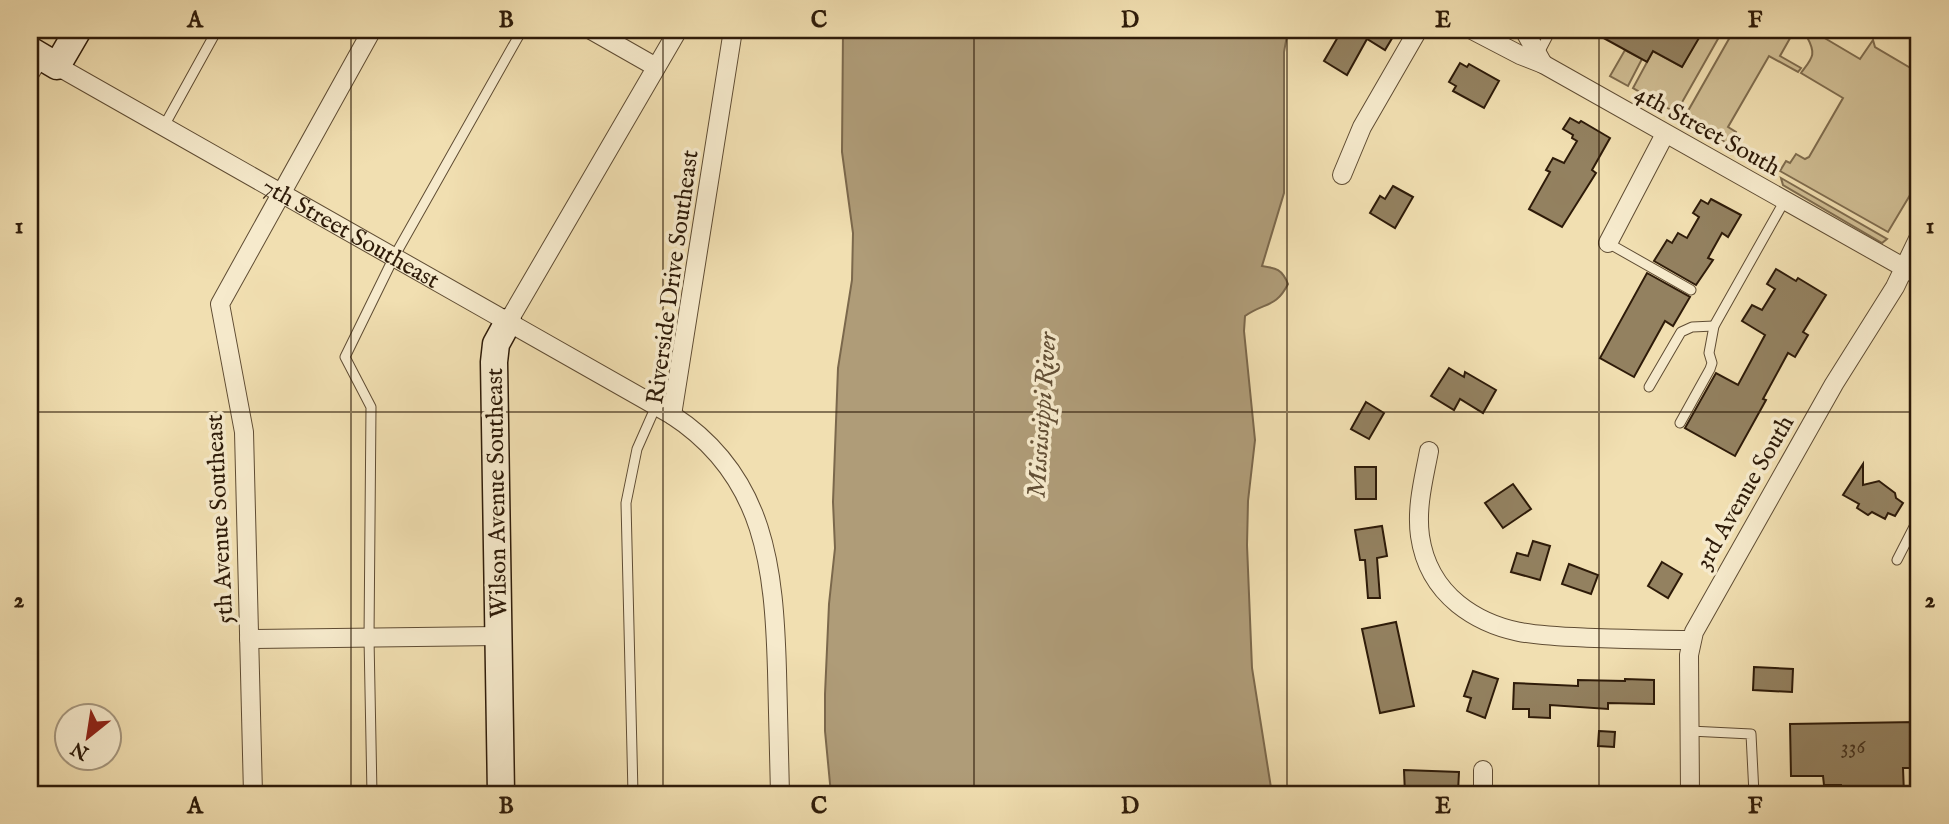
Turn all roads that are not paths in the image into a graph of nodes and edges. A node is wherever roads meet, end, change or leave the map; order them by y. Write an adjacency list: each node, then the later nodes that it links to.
1 (78, 30): 12 (street)
2 (217, 30): 16 (lane)
3 (372, 30): 19 (street, 5th Avenue Southeast)
4 (522, 30): 23 (lane)
5 (591, 30): 14 (street)
6 (678, 30): 14 (street, Wilson Avenue Southeast)
7 (733, 30): 30 (street, Riverside Drive Southeast)
8 (1418, 30): 18 (street)
9 (1472, 30): 13 (street, 4th Street South)
10 (1524, 30): 13 (street)
11 (1551, 30): 13 (lane)
12 (41, 51): 15 (lane); 16 (street, 7th Street Southeast)
13 (1540, 59): 17 (street, 4th Street South)
14 (656, 67): 26 (street, Wilson Avenue Southeast)
15 (30, 82)
16 (164, 126): 19 (street, 7th Street Southeast)
17 (1665, 134): 20 (street, 4th Street South); 22 (street)
18 (1342, 175)
19 (281, 193): 23 (street, 7th Street Southeast); 37 (street, 5th Avenue Southeast)
20 (1784, 201): 24 (street, 4th Street South); 27 (lane)
21 (1919, 237): 24 (street, 3rd Avenue South)
22 (1608, 243): 25 (lane)
23 (394, 257): 26 (street, 7th Street Southeast); 36 (lane)
24 (1912, 272): 38 (street, 3rd Avenue South)
25 (1691, 290)
26 (508, 322): 29 (street, 7th Street Southeast); 35 (street, Wilson Avenue Southeast)
27 (1714, 326): 28 (lane); 31 (lane)
28 (1649, 387)
29 (656, 406): 30 (street, 7th Street Southeast); 44 (lane)
30 (672, 415): 45 (street, Riverside Drive Southeast)
31 (1680, 423)
32 (1429, 451): 38 (street)
33 (1919, 517): 34 (lane)
34 (1897, 559)
35 (498, 636): 36 (street); 43 (street, Wilson Avenue Southeast)
36 (369, 638): 37 (street); 42 (lane)
37 (249, 639): 41 (street, 5th Avenue Southeast)
38 (1692, 640): 39 (street, 3rd Avenue South)
39 (1690, 731): 47 (street, 3rd Avenue South); 50 (lane)
40 (1483, 770): 46 (street)
41 (253, 794)
42 (372, 794)
43 (501, 794)
44 (633, 794)
45 (780, 794)
46 (1483, 794)
47 (1690, 794)
48 (1720, 794): 49 (lane)
49 (1732, 794)
50 (1754, 794)

